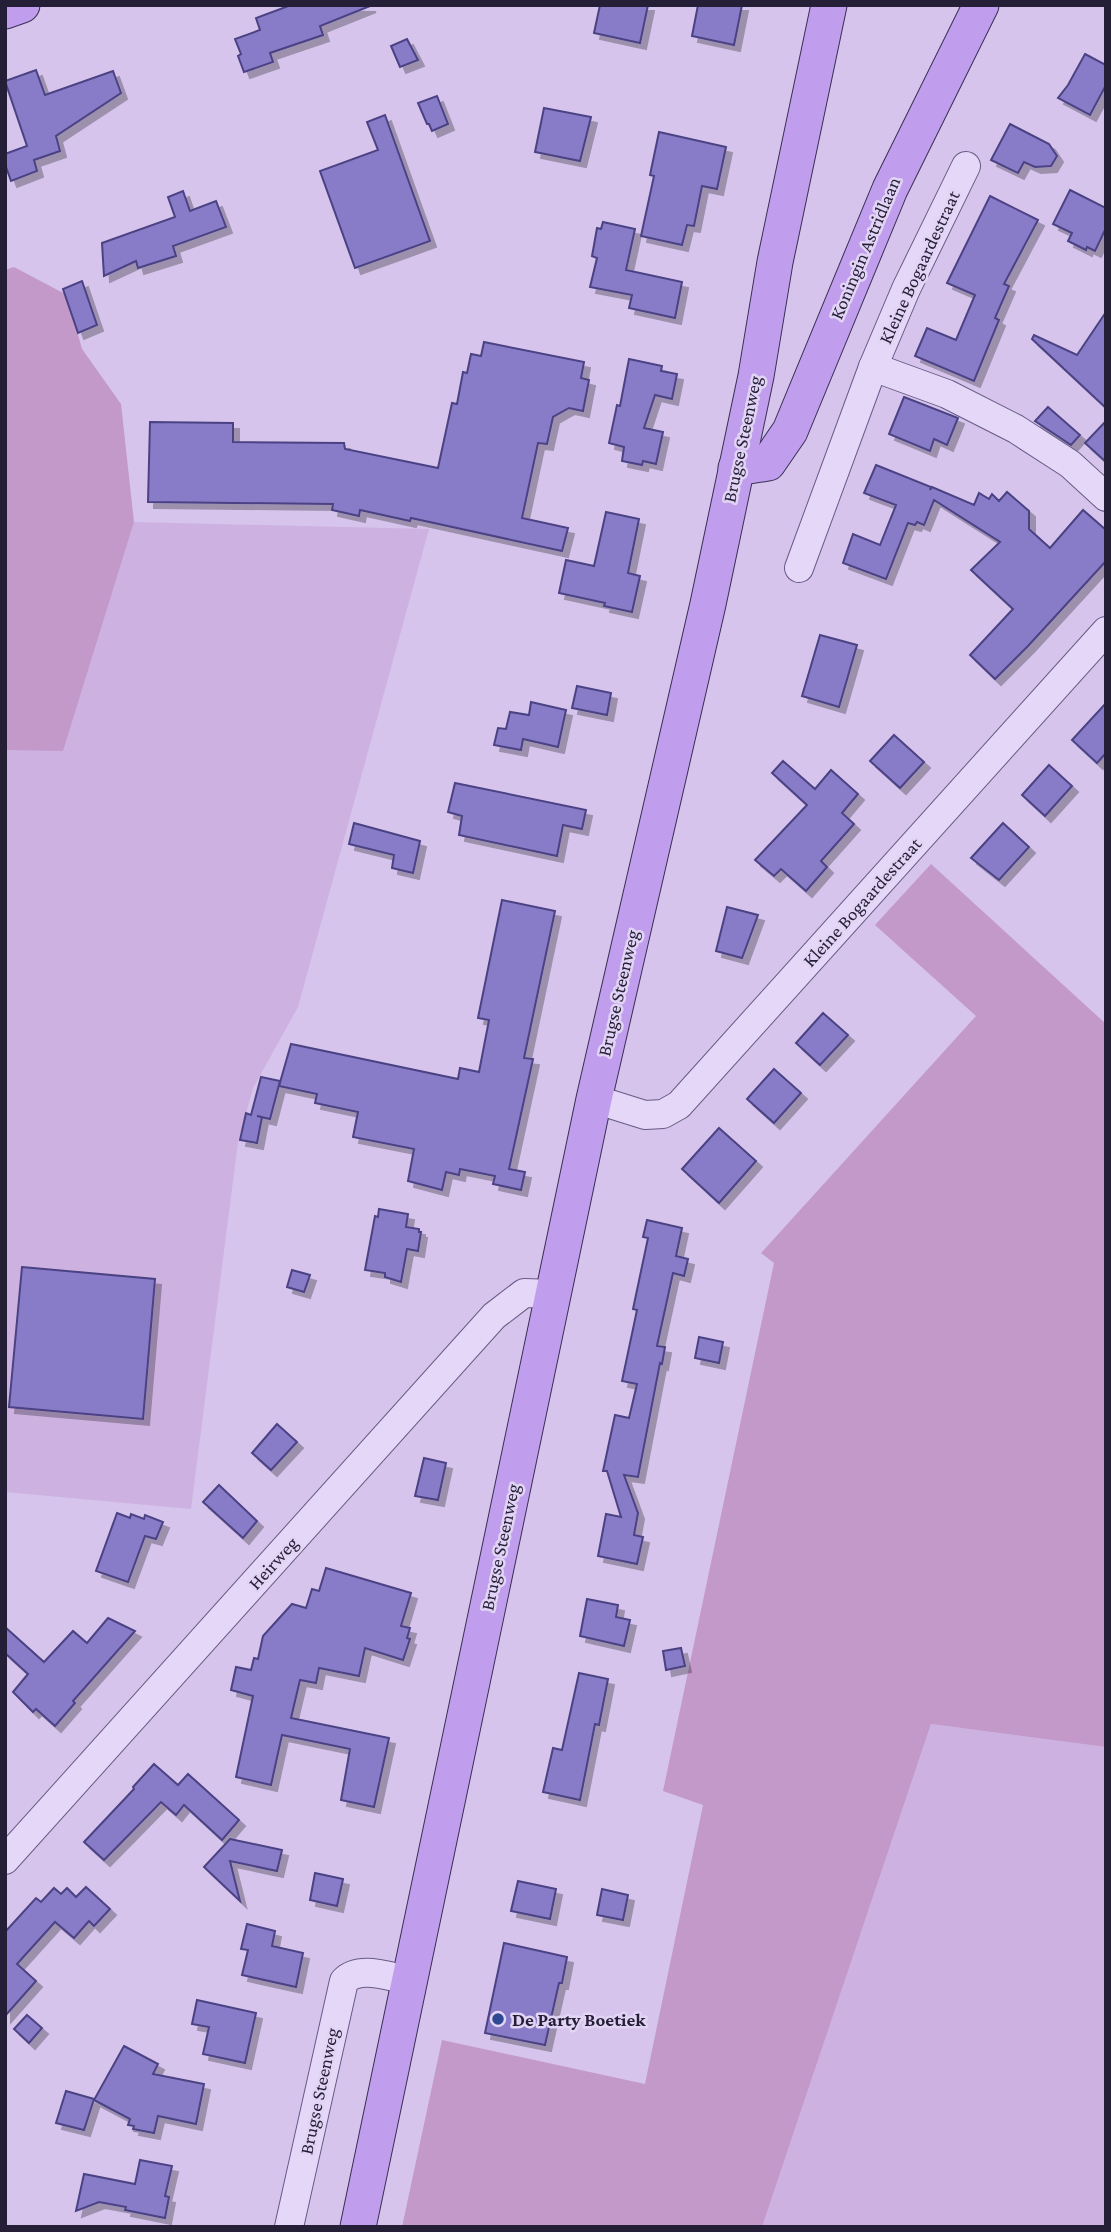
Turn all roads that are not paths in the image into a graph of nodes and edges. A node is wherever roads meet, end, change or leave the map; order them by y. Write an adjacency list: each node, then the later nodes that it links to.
1 (22, 5): 4 (main road)
2 (829, 5): 7 (main road, Brugse Steenweg)
3 (981, 5): 7 (main road, Koningin Astridlaan)
4 (5, 11)
5 (966, 166): 6 (street, Kleine Bogaardestraat)
6 (873, 368): 8 (street, Kleine Bogaardestraat); 9 (street, Kleine Bogaardestraat)
7 (736, 468): 11 (main road, Brugse Steenweg)
8 (1106, 497)
9 (799, 568)
10 (1106, 631): 11 (street, Kleine Bogaardestraat)
11 (594, 1100): 12 (main road, Brugse Steenweg)
12 (554, 1294): 13 (street, Heirweg); 14 (main road, Brugse Steenweg)
13 (5, 1860)
14 (409, 1980): 15 (street, Brugse Steenweg); 16 (main road, Brugse Steenweg)
15 (289, 2227)
16 (358, 2227)

